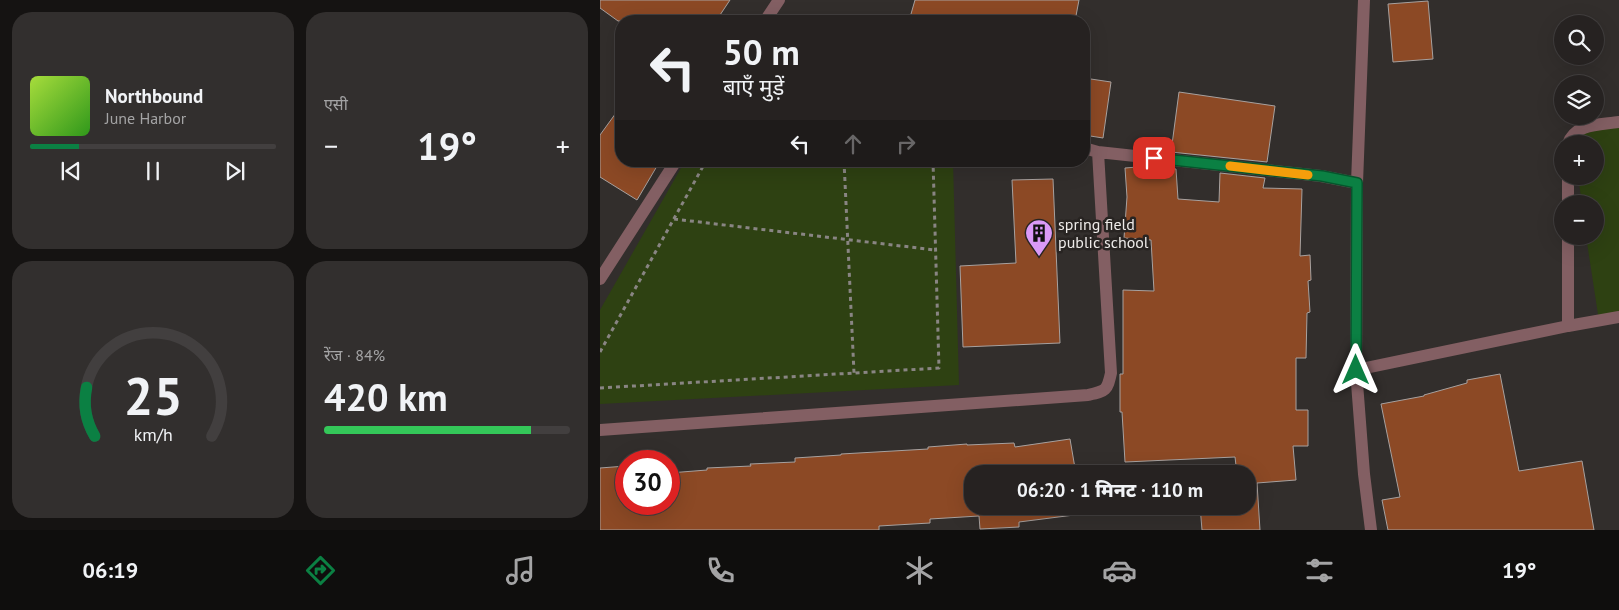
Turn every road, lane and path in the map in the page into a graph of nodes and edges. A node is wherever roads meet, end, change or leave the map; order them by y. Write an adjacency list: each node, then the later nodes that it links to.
1 (779, 0): 3 (street)
2 (1364, 0): 12 (street)
3 (769, 15)
4 (1619, 122): 5 (street)
5 (1572, 135)
6 (1090, 150): 7 (street)
7 (1098, 152): 12 (street); 24 (street)
8 (672, 167): 17 (street)
9 (703, 167): 13 (path)
10 (844, 167): 14 (path)
11 (933, 167): 16 (path)
12 (1357, 183): 21 (street)
13 (674, 219): 14 (path); 20 (path)
14 (848, 240): 16 (path); 22 (path)
15 (1568, 245): 19 (street)
16 (935, 250): 22 (path)
17 (600, 279)
18 (1619, 317): 19 (street)
19 (1568, 326): 21 (street)
20 (600, 352)
21 (1356, 370): 25 (street)
22 (854, 373): 23 (path)
23 (600, 388)
24 (600, 430)
25 (1371, 530)

